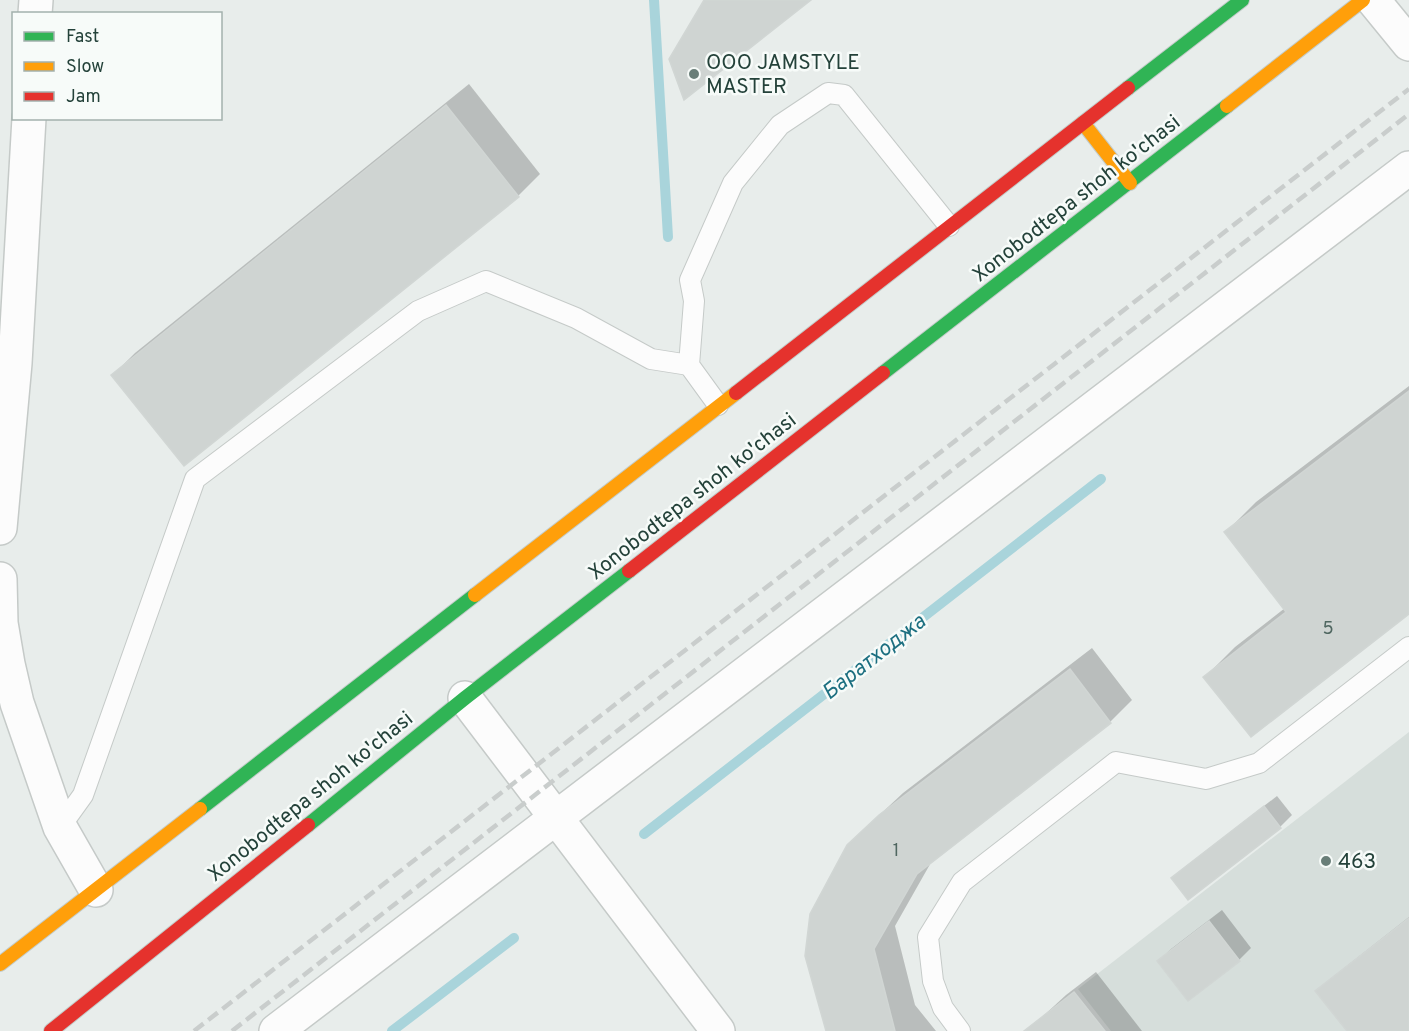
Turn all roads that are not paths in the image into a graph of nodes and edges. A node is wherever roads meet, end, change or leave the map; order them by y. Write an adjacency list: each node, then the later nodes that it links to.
1 (1242, 0): 6 (highway)
2 (1363, 0): 8 (highway, Xonobodtepa shoh ko'chasi)
3 (1373, 0): 4 (street)
4 (1409, 44)
5 (29, 120): 10 (street)
6 (1083, 123): 8 (highway); 9 (highway)
7 (1409, 168): 17 (street)
8 (1130, 183): 16 (highway, Xonobodtepa shoh ko'chasi)
9 (949, 226): 11 (lane); 12 (highway)
10 (7, 362): 13 (street)
11 (689, 365): 12 (lane); 18 (lane)
12 (718, 405): 19 (highway)
13 (0, 528)
14 (0, 579): 18 (street)
15 (1409, 647): 24 (lane)
16 (465, 698): 17 (street); 21 (highway, Xonobodtepa shoh ko'chasi)
17 (557, 817): 22 (street); 23 (street)
18 (60, 827): 19 (street)
19 (96, 890): 20 (highway)
20 (0, 964)
21 (51, 1031)
22 (276, 1031)
23 (718, 1031)
24 (960, 1031)

